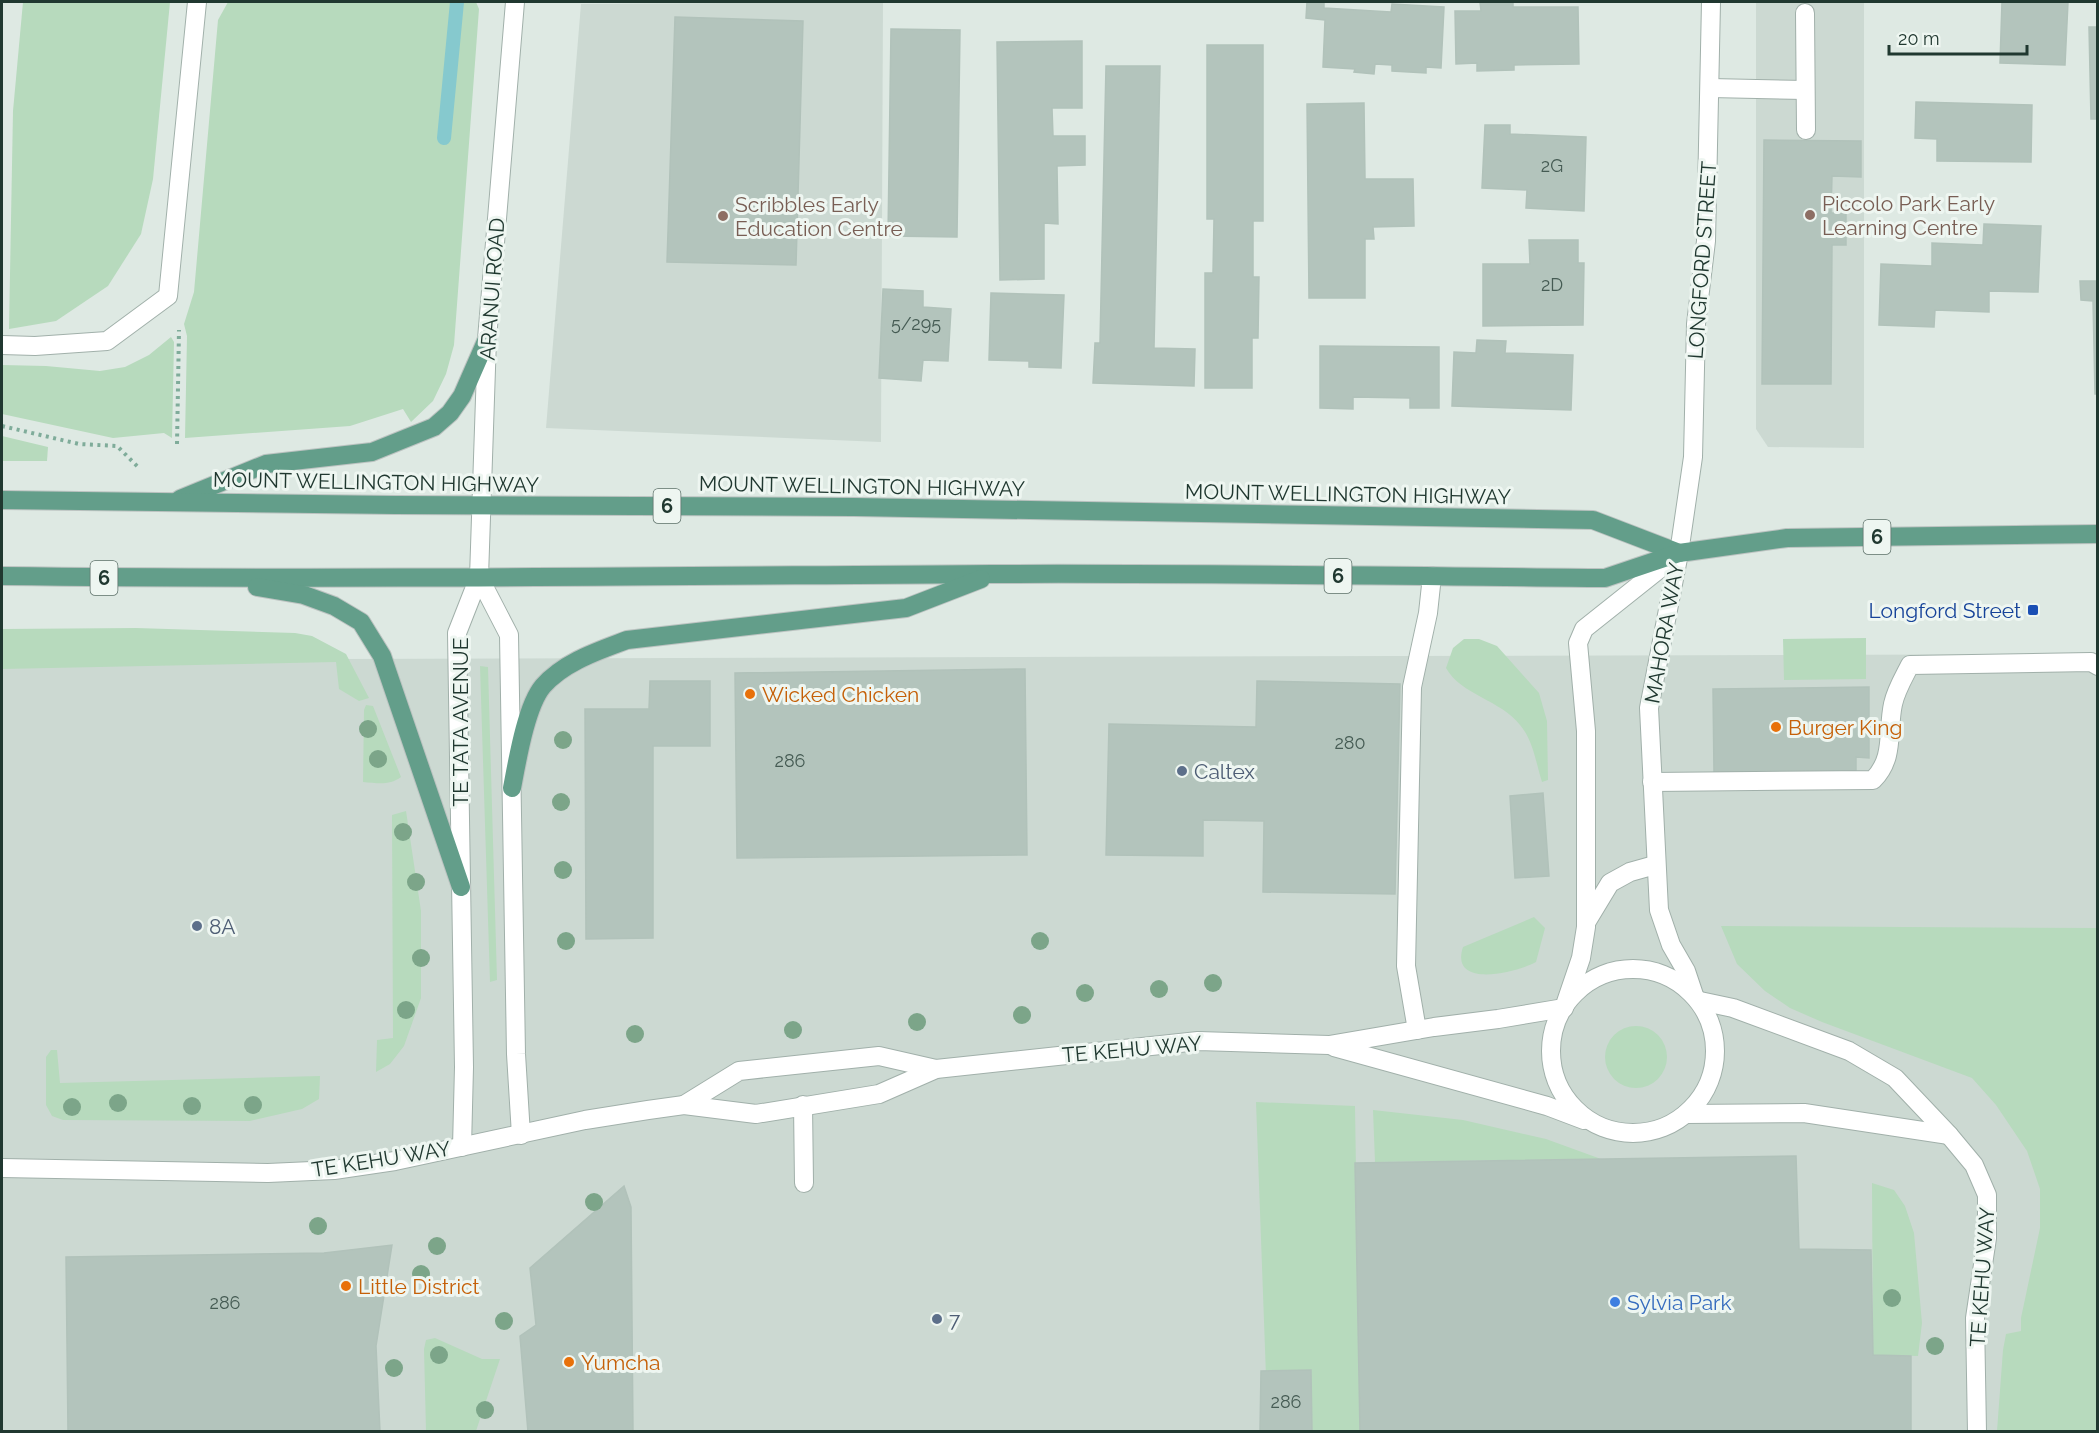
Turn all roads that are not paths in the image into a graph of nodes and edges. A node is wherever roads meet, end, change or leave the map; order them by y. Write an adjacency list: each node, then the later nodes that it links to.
1 (197, 2): 9 (street)
2 (515, 2): 8 (street, ARANUI ROAD)
3 (1711, 2): 5 (street, LONGFORD STREET)
4 (1805, 13): 6 (street)
5 (1710, 88): 6 (street); 14 (street, LONGFORD STREET)
6 (1805, 90): 7 (street)
7 (1806, 130)
8 (487, 339): 11 (main road); 12 (street, ARANUI ROAD)
9 (2, 345)
10 (2, 501): 11 (main road, MOUNT WELLINGTON HIGHWAY / 6)
11 (173, 502): 12 (main road, MOUNT WELLINGTON HIGHWAY / 6)
12 (480, 506): 14 (main road, MOUNT WELLINGTON HIGHWAY / 6); 18 (street, ARANUI ROAD)
13 (2097, 534): 14 (main road, MOUNT WELLINGTON HIGHWAY / 6)
14 (1679, 552): 17 (main road, MOUNT WELLINGTON HIGHWAY / 6); 21 (street, MAHORA WAY); 25 (street, MAHORA WAY)
15 (993, 574): 17 (main road, MOUNT WELLINGTON HIGHWAY / 6); 18 (main road, MOUNT WELLINGTON HIGHWAY / 6); 22 (main road)
16 (2, 576): 19 (main road, MOUNT WELLINGTON HIGHWAY / 6)
17 (1432, 576): 28 (street)
18 (479, 577): 19 (main road, MOUNT WELLINGTON HIGHWAY / 6); 22 (street); 24 (street, TE TATA AVENUE)
19 (207, 579): 24 (main road)
20 (2097, 666): 21 (street)
21 (1653, 782): 23 (street, MAHORA WAY)
22 (512, 788): 35 (street)
23 (1656, 865): 25 (street); 26 (street, MAHORA WAY)
24 (461, 887): 37 (street, TE TATA AVENUE)
25 (1586, 922): 27 (street, MAHORA WAY)
26 (1697, 998): 27 (street, TE KEHU WAY); 33 (street, TE KEHU WAY); 36 (street, TE KEHU WAY)
27 (1564, 1008): 28 (street, TE KEHU WAY); 34 (street, TE KEHU WAY)
28 (1417, 1030): 29 (street, TE KEHU WAY)
29 (1329, 1045): 30 (street, TE KEHU WAY); 34 (street, TE KEHU WAY)
30 (936, 1069): 31 (street, TE KEHU WAY); 32 (street, TE KEHU WAY)
31 (684, 1105): 32 (street, TE KEHU WAY); 35 (street, TE KEHU WAY)
32 (803, 1105): 39 (street)
33 (1686, 1114): 34 (street, TE KEHU WAY); 36 (street, TE KEHU WAY)
34 (1605, 1128)
35 (521, 1135): 37 (street, TE KEHU WAY)
36 (1949, 1135): 40 (street, TE KEHU WAY)
37 (462, 1146): 38 (street, TE KEHU WAY)
38 (2, 1168)
39 (804, 1183)
40 (1977, 1431)

